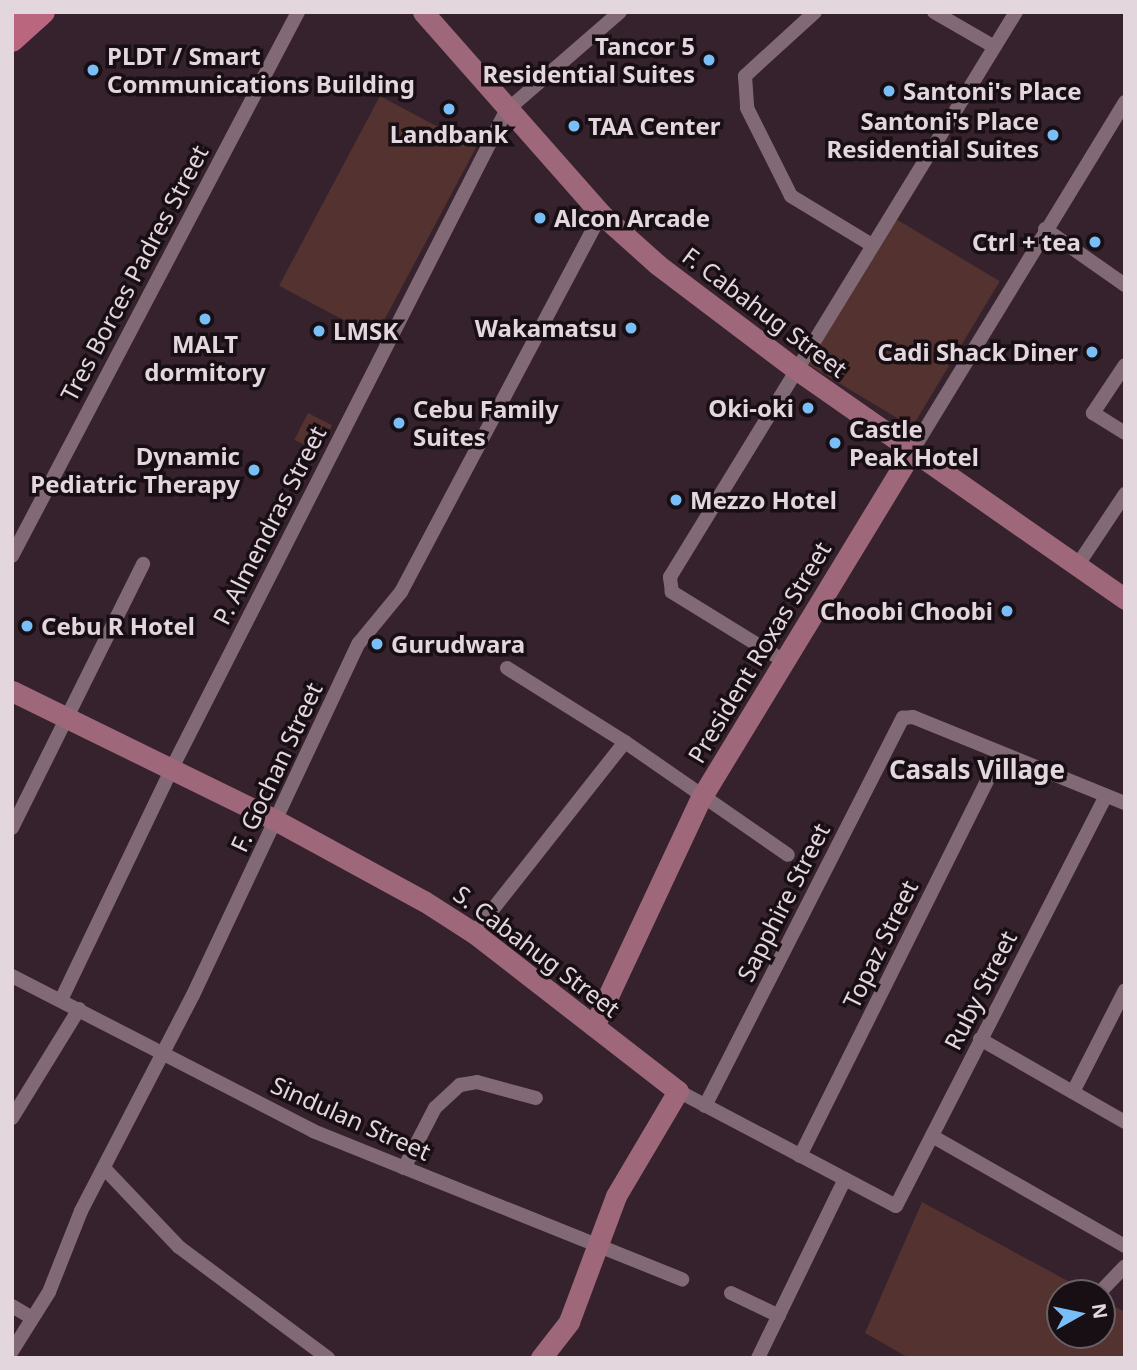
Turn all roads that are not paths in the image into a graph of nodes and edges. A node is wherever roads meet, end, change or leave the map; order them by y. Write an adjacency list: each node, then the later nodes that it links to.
1 (18, 12): 9 (main road)
2 (44, 12): 10 (main road)
3 (298, 12): 23 (street, Tres Borces Padres Street)
4 (620, 12): 13 (street)
5 (815, 12): 16 (street)
6 (934, 12): 11 (street)
7 (1016, 12): 11 (street)
8 (424, 13): 13 (street, F. Cabahug Street)
9 (12, 18)
10 (12, 41)
11 (993, 46): 16 (street)
12 (1125, 102): 15 (street, President Roxas Street)
13 (506, 111): 14 (street, F. Cabahug Street); 34 (street, P. Almendras Street)
14 (601, 214): 19 (street, F. Cabahug Street); 38 (street, F. Gochan Street)
15 (1045, 229): 17 (street); 21 (street, President Roxas Street)
16 (872, 245): 19 (street)
17 (1125, 285)
18 (1125, 365): 20 (street)
19 (797, 370): 21 (street, F. Cabahug Street); 28 (street)
20 (1125, 433)
21 (912, 451): 26 (street, F. Cabahug Street); 28 (street, President Roxas Street)
22 (1125, 494): 26 (street)
23 (19, 528): 24 (street, Tres Borces Padres Street)
24 (12, 556)
25 (143, 564): 31 (street)
26 (1077, 566): 27 (street, F. Cabahug Street)
27 (1125, 599)
28 (784, 661): 36 (street, President Roxas Street)
29 (507, 668): 32 (street)
30 (12, 691): 31 (street, S. Cabahug Street)
31 (68, 716): 34 (street, S. Cabahug Street); 39 (street)
32 (625, 743): 36 (street); 41 (street)
33 (1001, 753): 35 (street); 52 (street, Sapphire Street); 56 (street, Topaz Street)
34 (172, 768): 38 (street, S. Cabahug Street); 44 (street, P. Almendras Street)
35 (1106, 796): 37 (street); 47 (street, Ruby Street)
36 (701, 798): 40 (street); 46 (street, President Roxas Street)
37 (1125, 803)
38 (277, 821): 41 (street, S. Cabahug Street); 48 (street, F. Gochan Street)
39 (12, 828)
40 (788, 855)
41 (474, 933): 46 (street, S. Cabahug Street)
42 (12, 976): 44 (street, Sindulan Street)
43 (1123, 997): 50 (street)
44 (61, 1000): 45 (street, Sindulan Street)
45 (79, 1009): 48 (street, Sindulan Street); 53 (street)
46 (594, 1026): 49 (street, S. Cabahug Street)
47 (980, 1039): 50 (street); 55 (street, Ruby Street)
48 (164, 1052): 57 (street, F. Gochan Street); 58 (street, Sindulan Street)
49 (678, 1091): 52 (street); 60 (street)
50 (1073, 1092): 54 (street)
51 (536, 1098): 58 (street)
52 (705, 1106): 56 (street)
53 (12, 1118)
54 (1125, 1122)
55 (932, 1136): 59 (street, Ruby Street); 61 (street)
56 (800, 1156): 59 (street)
57 (104, 1167): 68 (street, F. Gochan Street); 70 (street)
58 (404, 1168): 60 (street, Sindulan Street)
59 (845, 1179): 67 (street)
60 (601, 1246): 63 (street, Sindulan Street); 71 (street)
61 (1125, 1246)
62 (1125, 1266): 64 (street)
63 (682, 1279)
64 (1113, 1279)
65 (731, 1293): 67 (street)
66 (12, 1306): 68 (street)
67 (779, 1315): 72 (street)
68 (32, 1318): 69 (street, F. Gochan Street)
69 (12, 1351)
70 (328, 1358)
71 (541, 1358)
72 (758, 1358)

